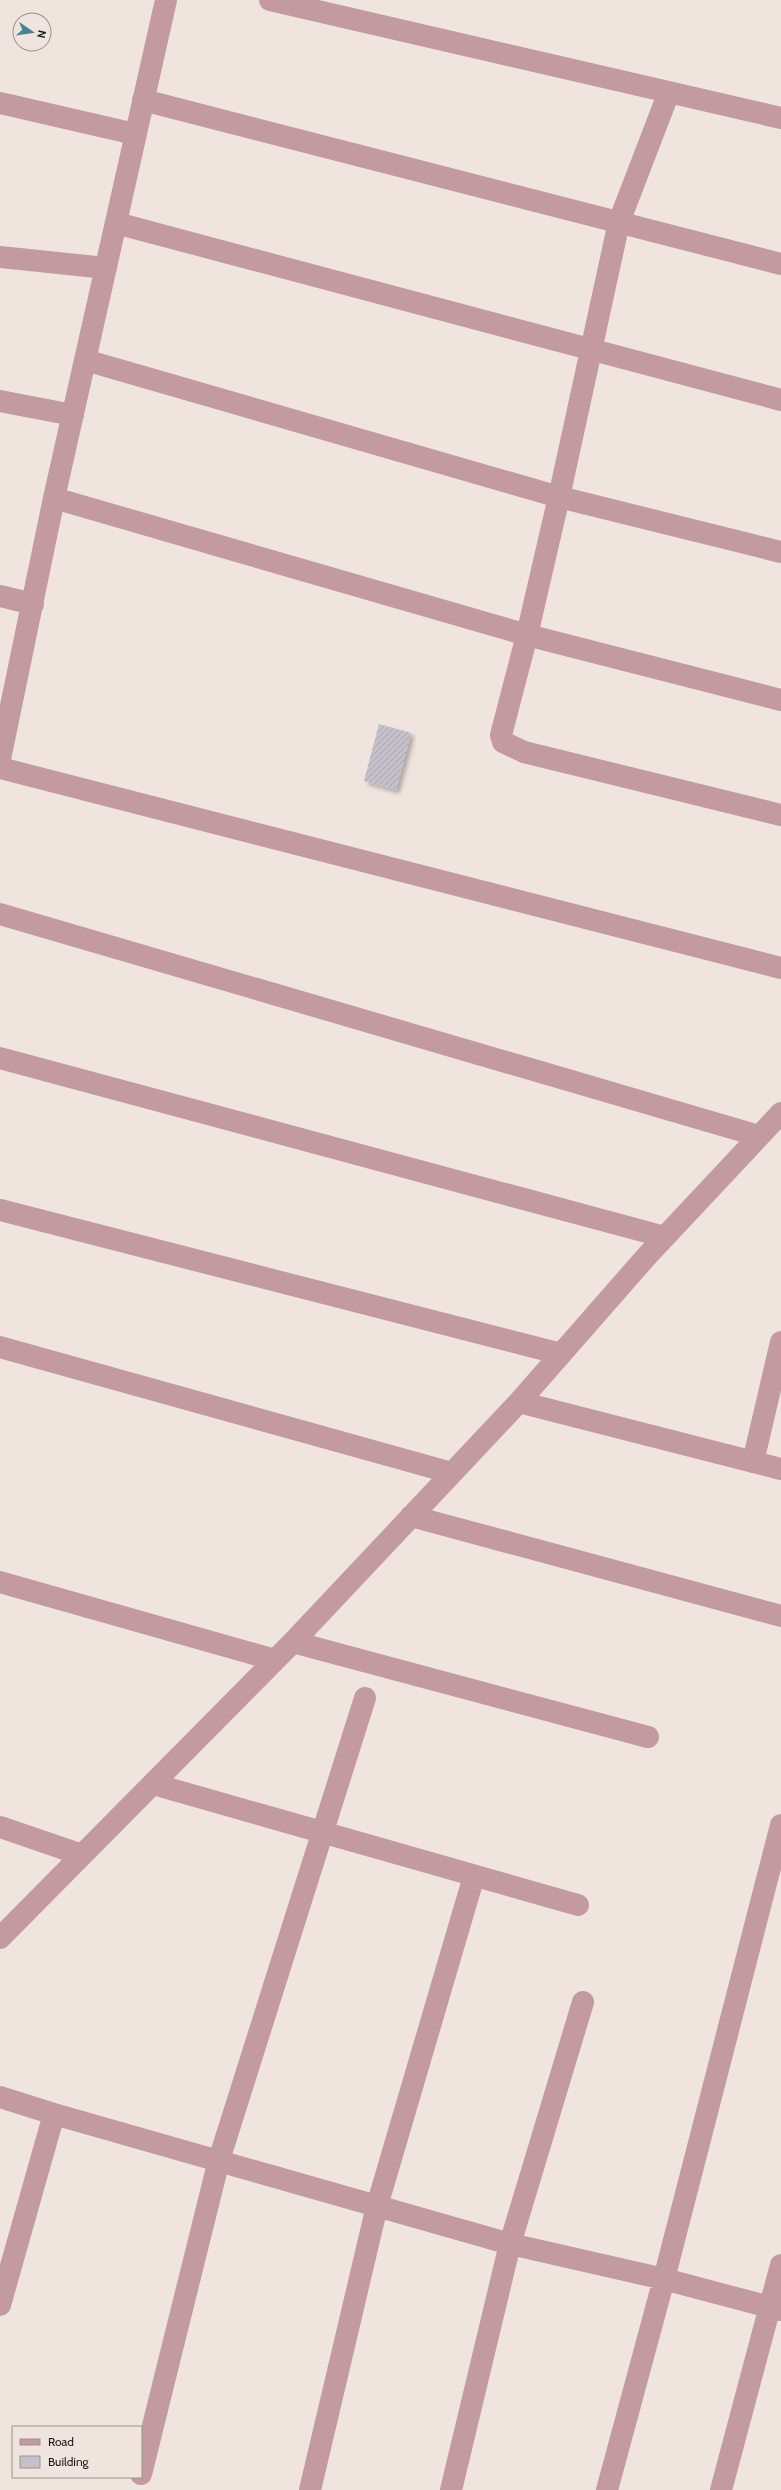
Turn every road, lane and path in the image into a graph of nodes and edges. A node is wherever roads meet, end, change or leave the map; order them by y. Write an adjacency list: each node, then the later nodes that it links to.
1 (166, 0): 4 (street)
2 (270, 0): 3 (street)
3 (669, 92): 6 (street); 8 (street)
4 (143, 100): 7 (street); 8 (street)
5 (0, 103): 7 (street)
6 (781, 118)
7 (136, 134): 9 (street)
8 (619, 222): 11 (street); 13 (street)
9 (116, 223): 12 (street); 13 (street)
10 (0, 257): 12 (street)
11 (781, 264)
12 (106, 268): 14 (street)
13 (590, 349): 15 (street); 18 (street)
14 (86, 360): 17 (street); 18 (street)
15 (781, 400)
16 (0, 402): 17 (street)
17 (73, 415): 19 (street)
18 (559, 497): 20 (street); 23 (street)
19 (54, 498): 22 (street); 23 (street)
20 (781, 552)
21 (0, 596): 22 (street)
22 (33, 604): 25 (street)
23 (527, 635): 24 (street); 27 (street)
24 (781, 700)
25 (0, 759)
26 (0, 768): 29 (street)
27 (781, 815)
28 (0, 914): 32 (street)
29 (781, 968)
30 (0, 1058): 34 (street)
31 (781, 1113): 32 (street)
32 (759, 1136): 34 (street)
33 (0, 1210): 37 (street)
34 (665, 1237): 37 (street)
35 (781, 1342): 39 (street)
36 (0, 1347): 41 (street)
37 (561, 1354): 38 (street)
38 (519, 1402): 39 (street); 41 (street)
39 (753, 1462): 40 (street)
40 (781, 1469)
41 (452, 1473): 42 (street)
42 (412, 1516): 44 (street); 45 (street)
43 (0, 1582): 46 (street)
44 (781, 1616)
45 (293, 1642): 46 (street); 48 (street)
46 (275, 1660): 49 (street)
47 (365, 1698): 52 (street)
48 (648, 1737)
49 (153, 1784): 52 (street); 53 (street)
50 (781, 1825): 64 (street)
51 (0, 1827): 53 (street)
52 (323, 1832): 54 (street); 60 (street)
53 (82, 1855): 56 (street)
54 (474, 1876): 55 (street); 61 (street)
55 (578, 1904)
56 (0, 1938)
57 (583, 2002): 62 (street)
58 (0, 2097): 59 (street)
59 (54, 2114): 60 (street); 65 (street)
60 (219, 2160): 61 (street); 67 (street)
61 (377, 2206): 62 (street); 70 (street)
62 (510, 2244): 64 (street); 71 (street)
63 (781, 2265): 66 (street)
64 (664, 2279): 66 (street); 72 (street)
65 (0, 2305)
66 (775, 2309): 73 (street)
67 (142, 2472)
68 (140, 2478): 69 (street)
69 (137, 2490)
70 (310, 2490)
71 (451, 2490)
72 (607, 2490)
73 (721, 2490)

